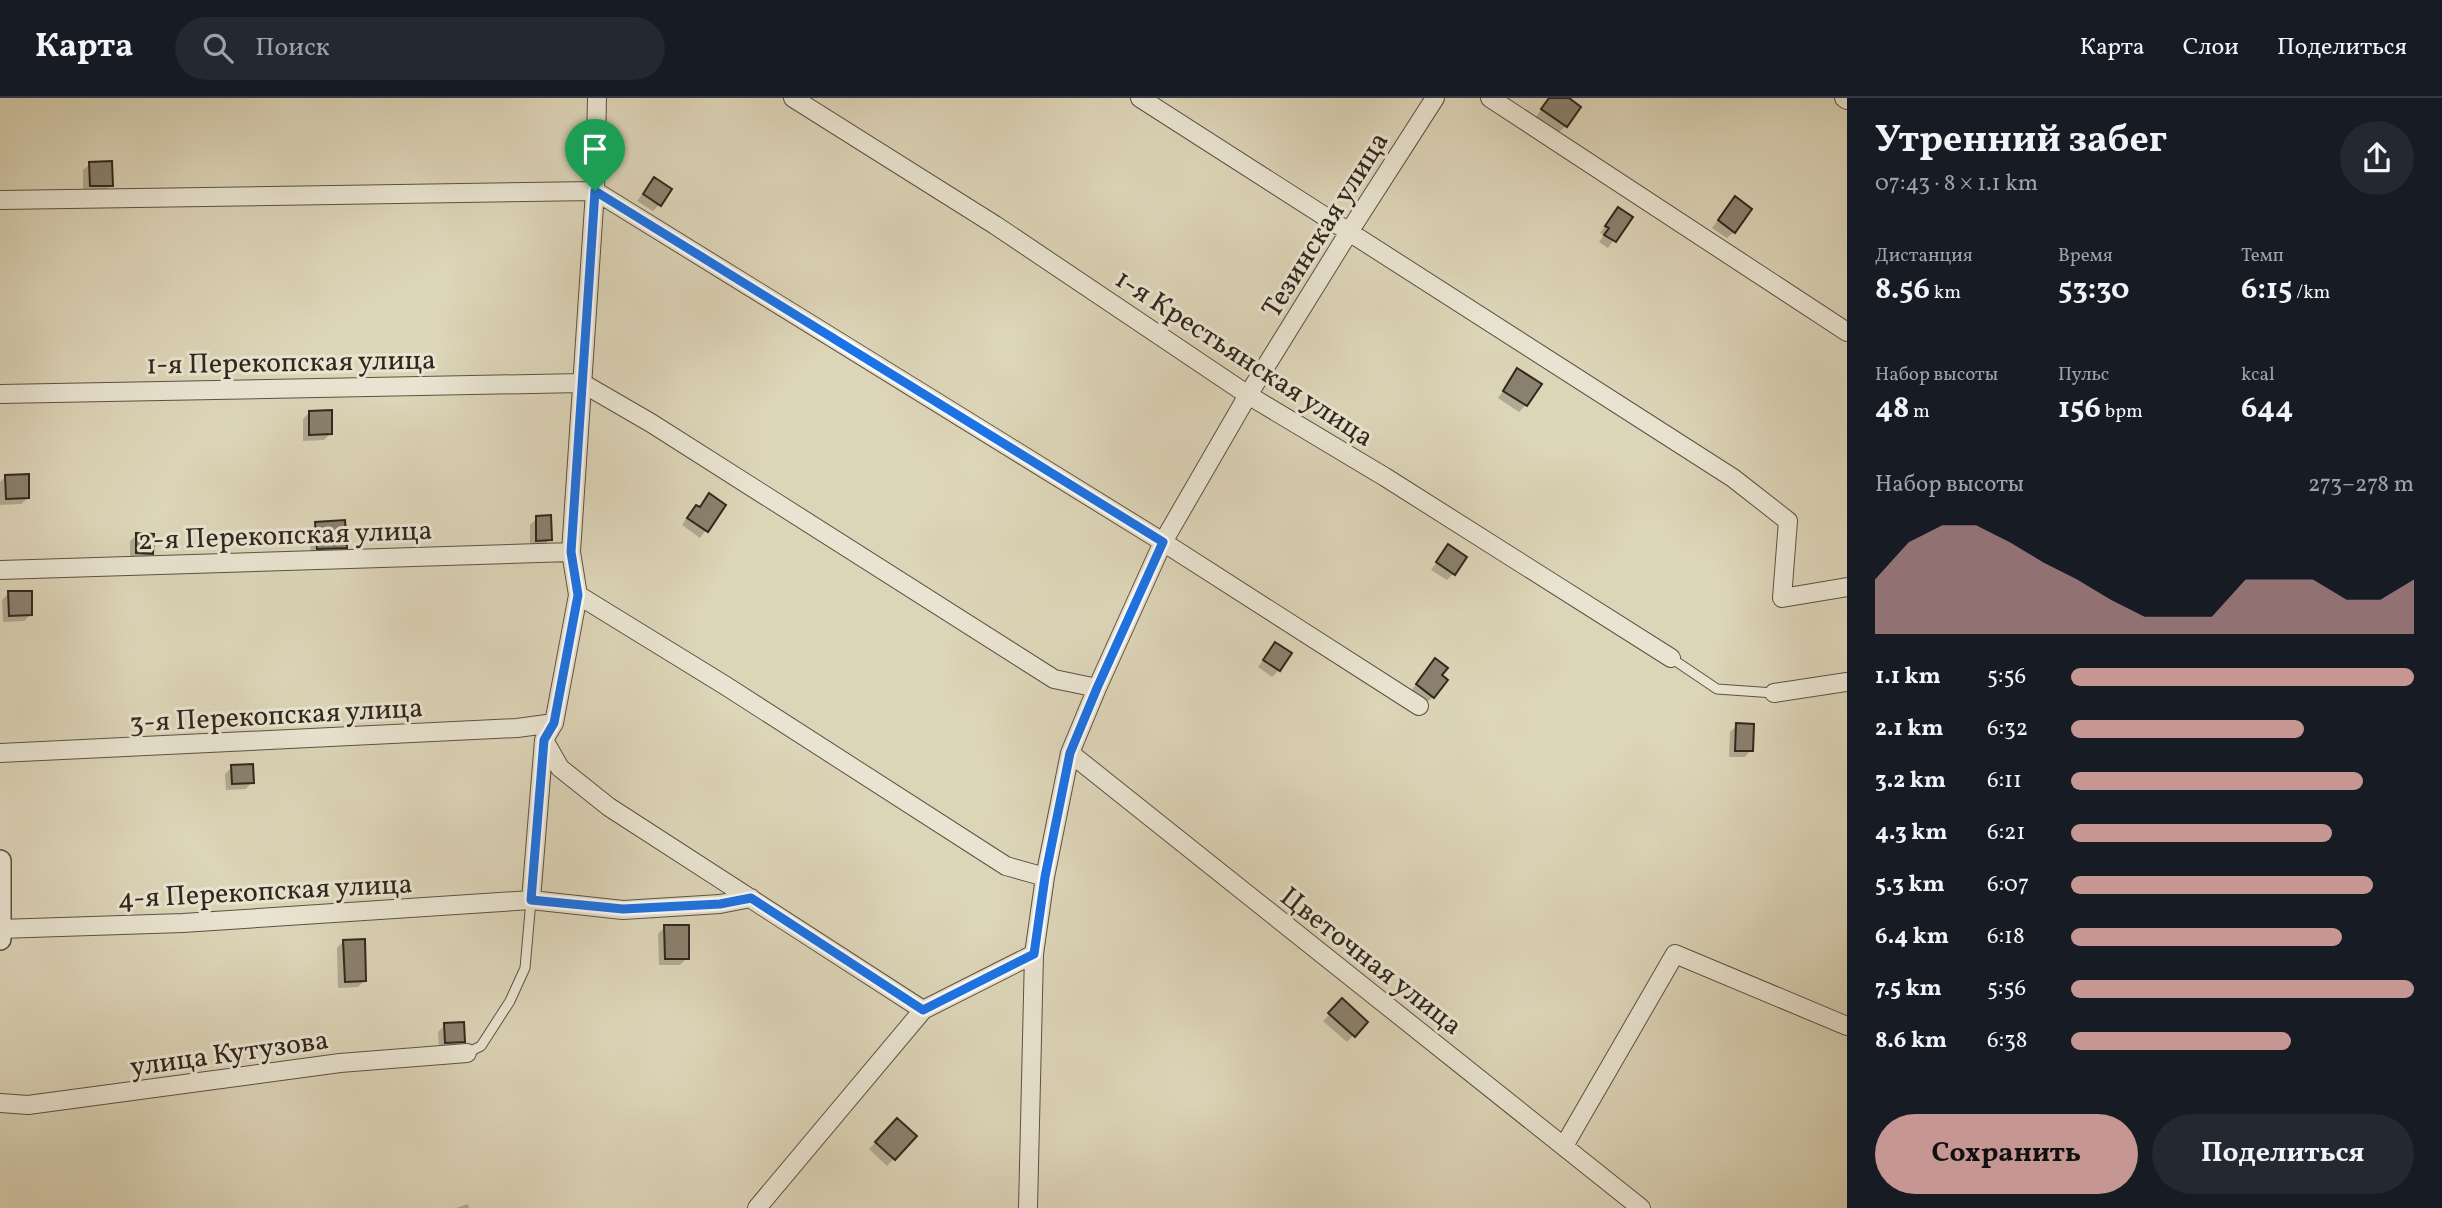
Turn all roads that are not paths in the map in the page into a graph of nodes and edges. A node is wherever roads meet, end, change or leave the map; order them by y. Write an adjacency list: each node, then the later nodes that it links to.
1 (597, 98): 6 (street)
2 (793, 98): 12 (street, 1-я Крестьянская улица)
3 (1140, 98): 8 (street)
4 (1436, 98): 8 (street, Тезинская улица)
5 (1490, 98): 9 (street)
6 (595, 191): 7 (street); 10 (street); 13 (street)
7 (0, 200)
8 (1349, 232): 12 (street, Тезинская улица); 16 (street)
9 (1847, 332)
10 (582, 383): 11 (street, 1-я Перекопская улица); 14 (street); 20 (street)
11 (0, 394)
12 (1248, 396): 13 (street, Тезинская улица); 18 (street, 1-я Крестьянская улица)
13 (1163, 542): 20 (street, Тезинская улица); 22 (street)
14 (571, 552): 15 (street, 2-я Перекопская улица); 17 (street)
15 (0, 570)
16 (1847, 587)
17 (578, 595): 23 (street); 28 (street)
18 (1671, 658): 21 (lane)
19 (1847, 682): 21 (street)
20 (1097, 688): 26 (street, Тезинская улица)
21 (1774, 693)
22 (1419, 706)
23 (554, 723): 24 (street); 25 (street, 3-я Перекопская улица)
24 (544, 740): 29 (street); 30 (street)
25 (0, 753)
26 (1070, 753): 28 (street, Тезинская улица); 37 (street, Цветочная улица)
27 (0, 861): 31 (street)
28 (1045, 877): 32 (street, Тезинская улица)
29 (751, 898): 30 (street, 4-я Перекопская улица); 33 (street)
30 (531, 900): 31 (street, 4-я Перекопская улица); 35 (lane)
31 (1, 932)
32 (1034, 954): 33 (street); 39 (street, Тезинская улица)
33 (923, 1010): 38 (street)
34 (1847, 1026): 37 (street)
35 (467, 1054): 36 (street, улица Кутузова)
36 (0, 1103)
37 (1564, 1146): 40 (street, Цветочная улица)
38 (757, 1208)
39 (1028, 1208)
40 (1641, 1208)

